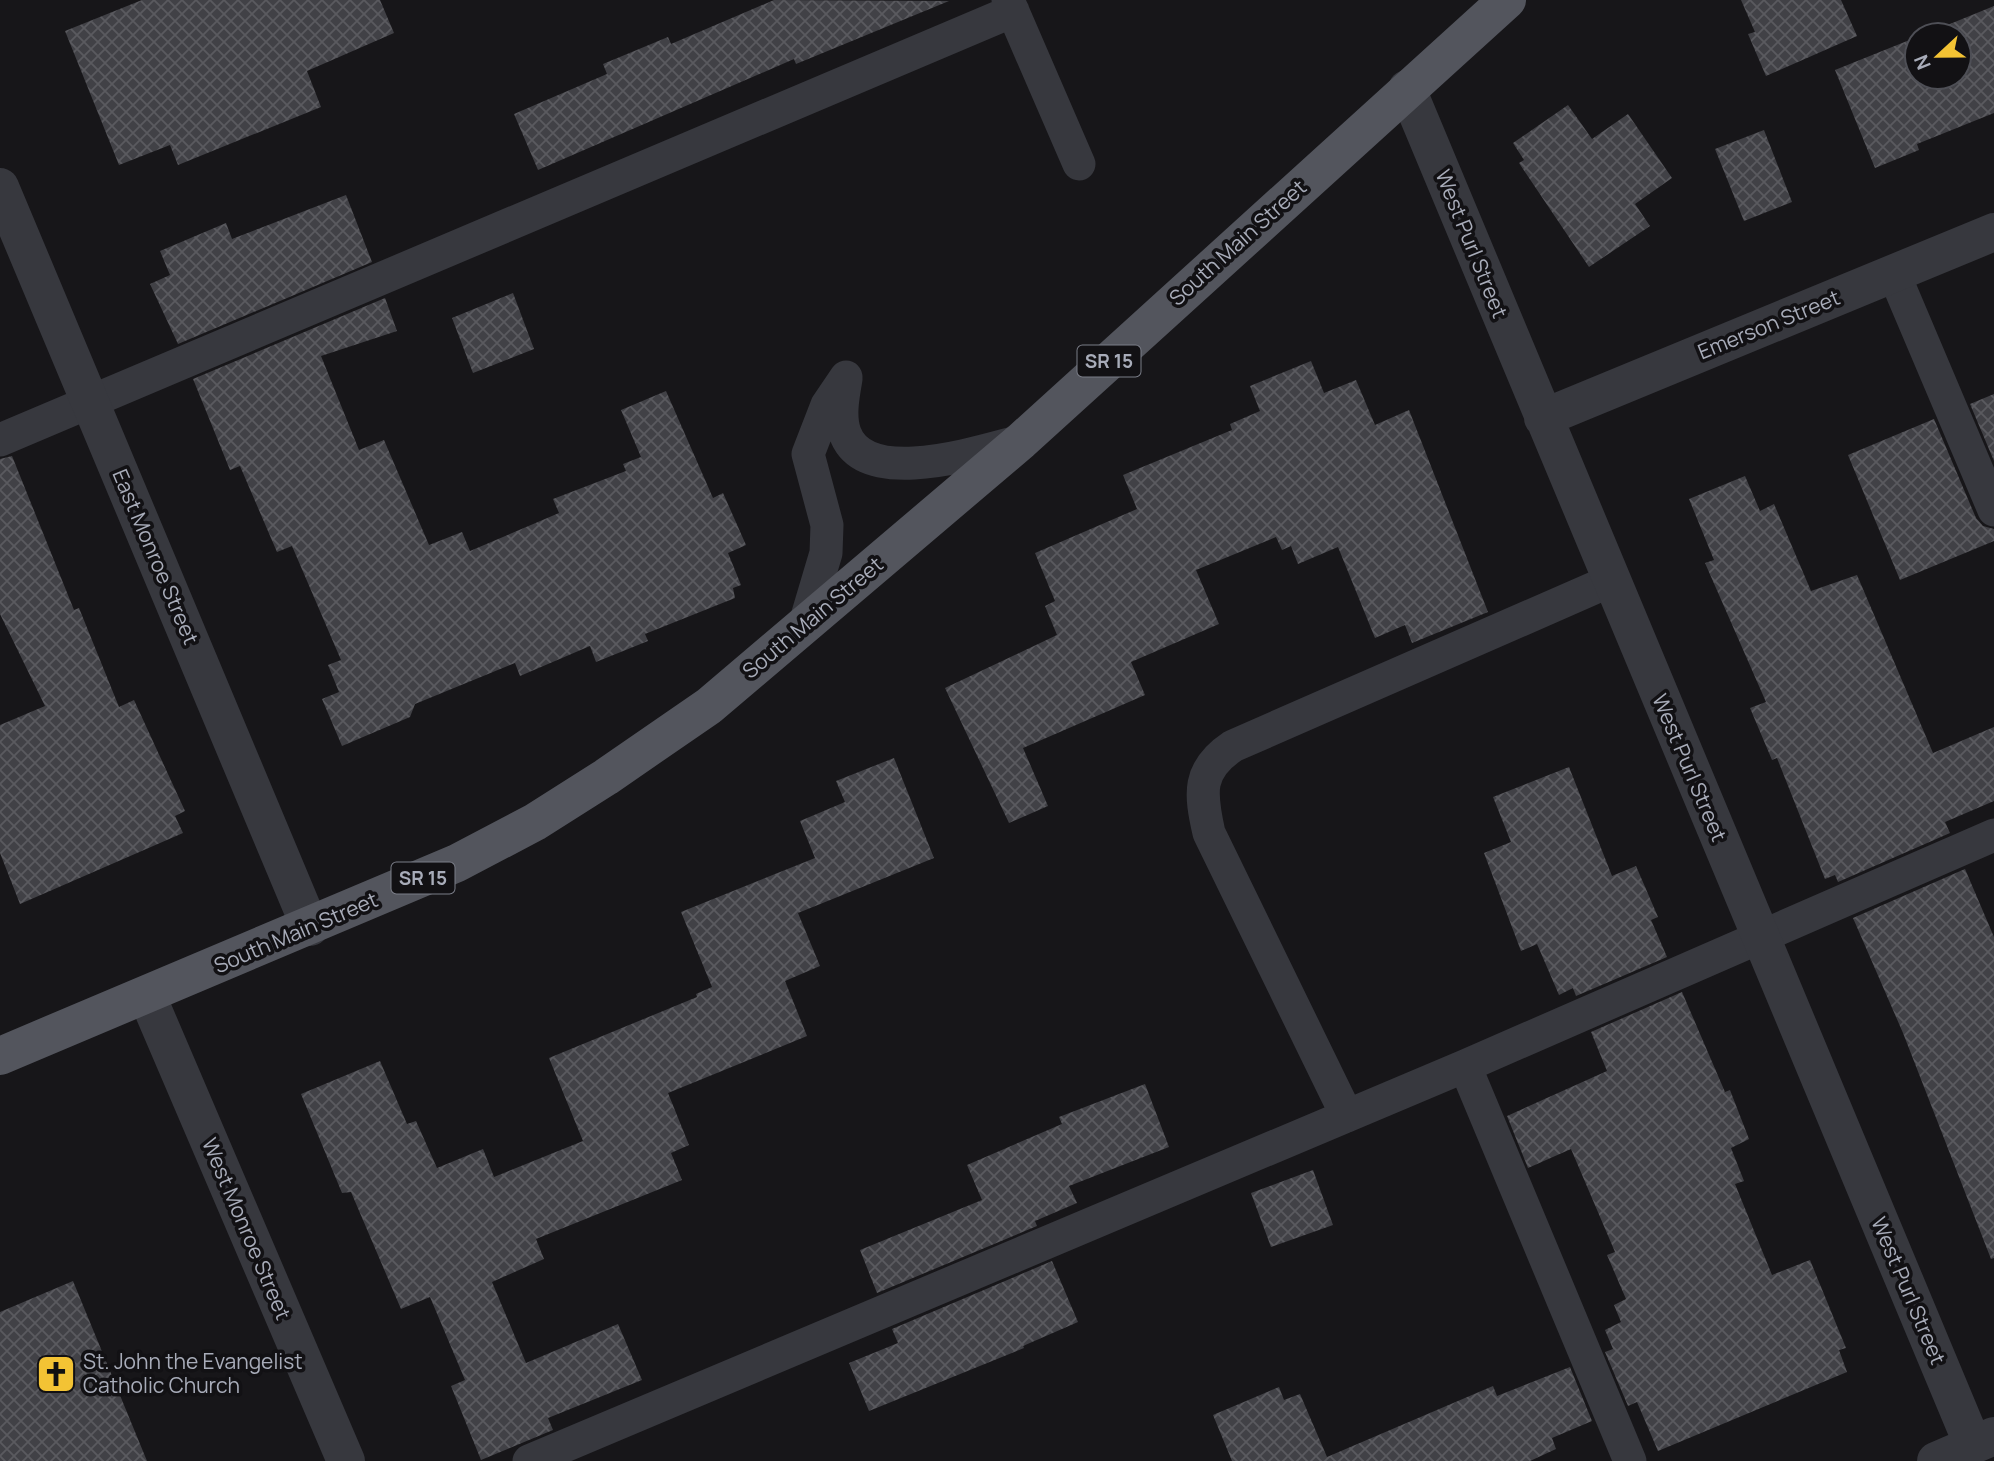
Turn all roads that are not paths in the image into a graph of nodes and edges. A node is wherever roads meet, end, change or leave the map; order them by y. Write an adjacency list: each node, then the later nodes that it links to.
1 (1507, 0): 3 (main road, South Main Street / SR 15)
2 (1010, 6): 4 (lane); 8 (lane)
3 (1407, 89): 9 (street, West Purl Street); 11 (main road, South Main Street / SR 15)
4 (1079, 164)
5 (0, 187): 8 (street, East Monroe Street)
6 (1994, 232): 7 (street, Emerson Street)
7 (1894, 274): 9 (street, Emerson Street); 12 (lane)
8 (89, 402): 10 (lane); 16 (street, East Monroe Street)
9 (1543, 418): 13 (street, West Purl Street)
10 (0, 440)
11 (1021, 441): 14 (main road, South Main Street / SR 15); 14 (lane)
12 (1994, 510)
13 (1610, 581): 17 (street, West Purl Street); 21 (lane)
14 (804, 627): 16 (main road, South Main Street / SR 15)
15 (1994, 835): 17 (lane)
16 (310, 927): 18 (main road, South Main Street / SR 15)
17 (1761, 938): 20 (lane); 22 (street, West Purl Street)
18 (146, 996): 19 (main road, South Main Street / SR 15); 23 (street, West Monroe Street)
19 (0, 1056)
20 (1465, 1066): 21 (lane); 25 (lane)
21 (1347, 1116): 24 (lane)
22 (1984, 1441): 26 (street)
23 (346, 1461)
24 (529, 1461)
25 (1630, 1461)
26 (1936, 1461)

